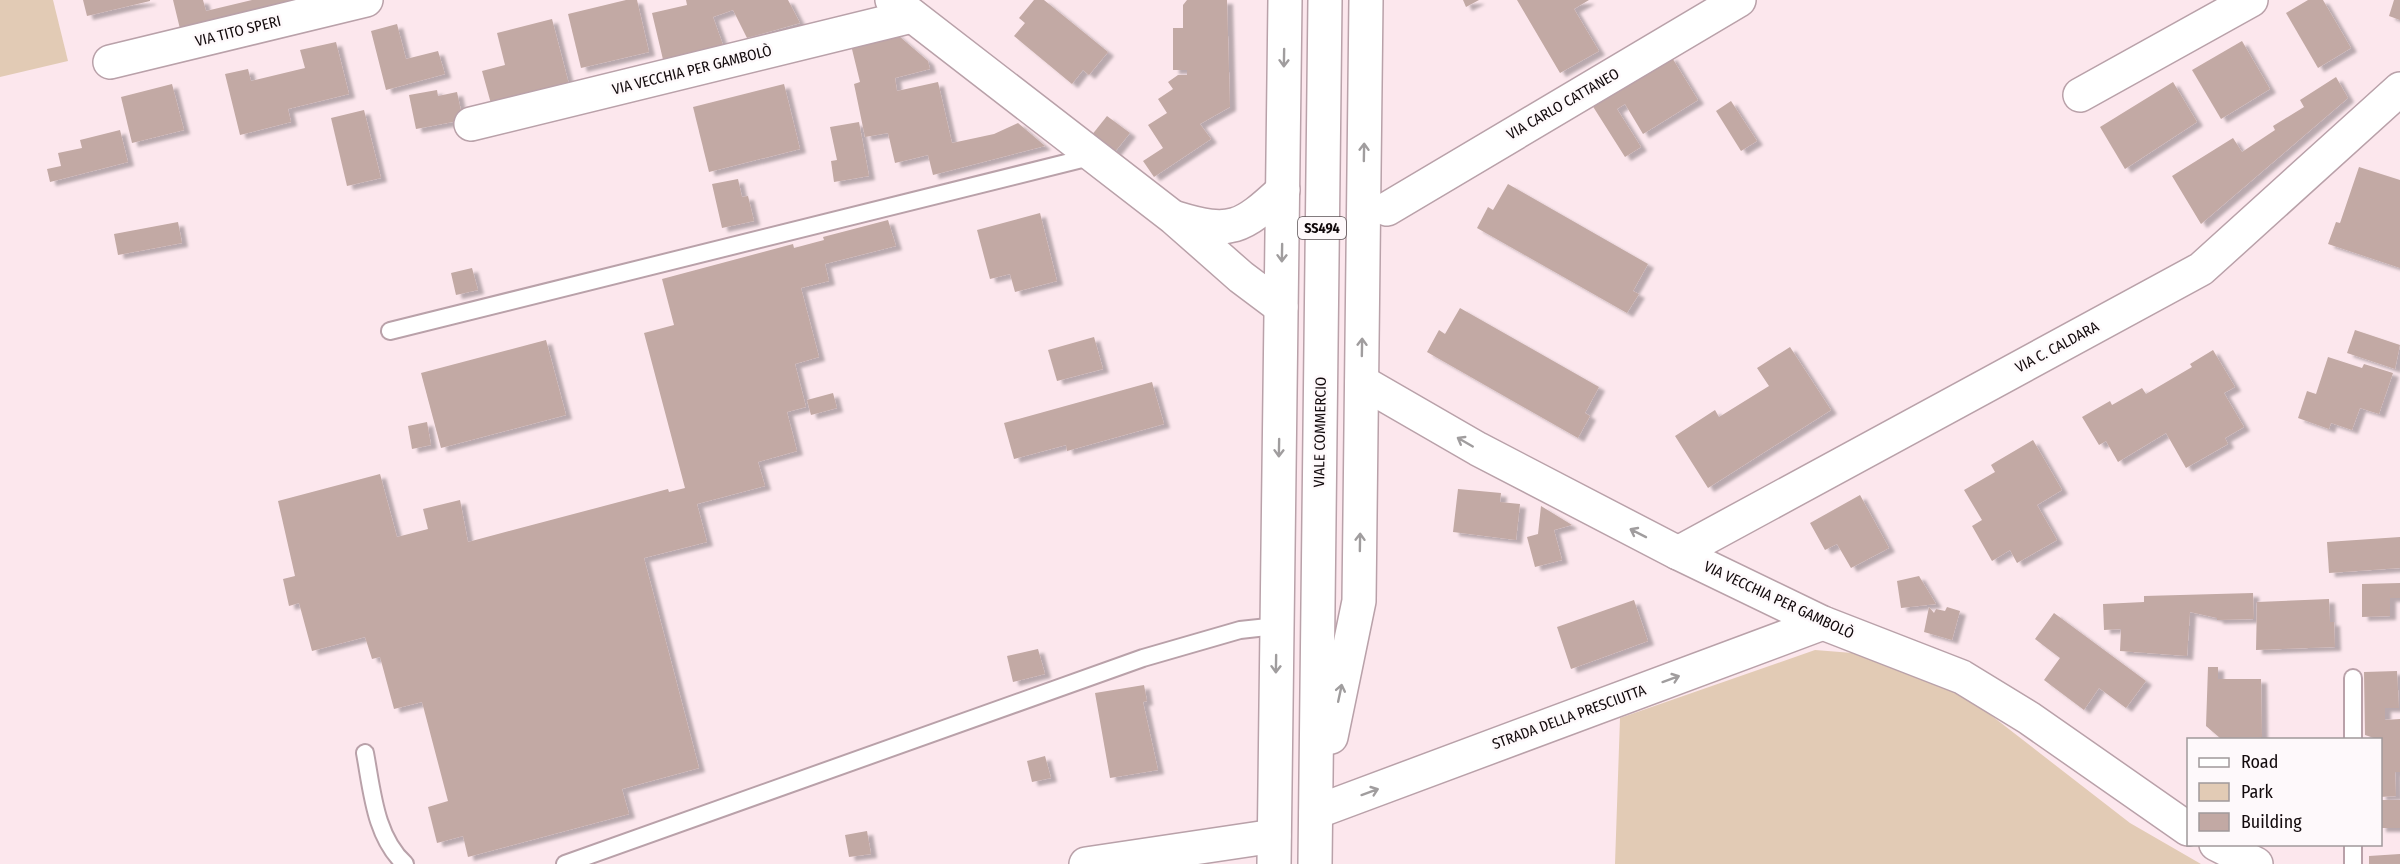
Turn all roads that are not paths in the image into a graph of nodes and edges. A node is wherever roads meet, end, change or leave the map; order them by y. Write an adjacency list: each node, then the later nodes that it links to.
1 (366, 0): 8 (street, VIA TITO SPERI)
2 (1285, 0): 13 (street, one-way to 13)
3 (1325, 0): 25 (street, VIALE COMMERCIO / SS494)
4 (1366, 0): 18 (street, one-way to 4)
5 (1739, 0): 14 (street, VIA CARLO CATTANEO)
6 (2251, 0): 10 (street)
7 (902, 8): 11 (street, VIA VECCHIA PER GAMBOLÒ); 12 (street, VIA VECCHIA PER GAMBOLÒ)
8 (110, 62)
9 (2400, 89): 19 (street, VIA C. CALDARA)
10 (2080, 95)
11 (471, 124)
12 (1094, 156): 15 (street, VIA VECCHIA PER GAMBOLÒ); 17 (lane)
13 (1283, 190): 15 (street, VIA VECCHIA PER GAMBOLÒ); 16 (street, one-way to 16)
14 (1387, 209)
15 (1174, 218): 16 (street, VIA VECCHIA PER GAMBOLÒ)
16 (1281, 307): 21 (street, one-way to 21)
17 (390, 331)
18 (1362, 381): 19 (street, VIA VECCHIA PER GAMBOLÒ, one-way to 18); 25 (street, one-way to 18)
19 (1678, 553): 20 (street, VIA VECCHIA PER GAMBOLÒ)
20 (1823, 622): 25 (street, STRADA DELLA PRESCIUTTA, one-way to 20); 26 (street, VIA VECCHIA PER GAMBOLÒ)
21 (1277, 626): 29 (street, one-way to 29); 32 (lane)
22 (2353, 678): 23 (lane)
23 (2353, 738)
24 (365, 753): 31 (lane)
25 (1316, 812): 34 (street, VIALE COMMERCIO / SS494)
26 (2187, 828)
27 (2220, 846): 35 (street)
28 (2353, 846): 36 (lane)
29 (1274, 850): 30 (street)
30 (1224, 854): 33 (street)
31 (405, 864)
32 (565, 864)
33 (1086, 864)
34 (1315, 864)
35 (2256, 864)
36 (2353, 864)

